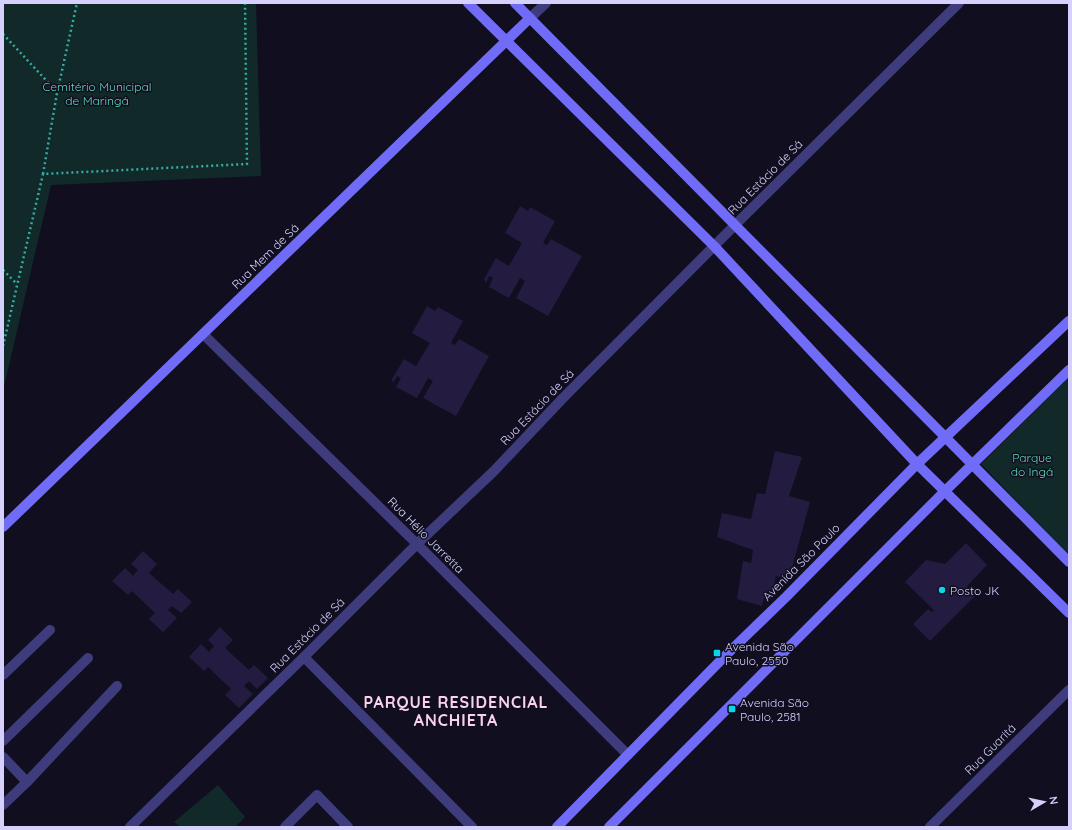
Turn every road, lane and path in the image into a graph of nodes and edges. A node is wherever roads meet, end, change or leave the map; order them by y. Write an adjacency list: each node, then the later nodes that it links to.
1 (77, 3): 10 (path)
2 (245, 3): 11 (path)
3 (468, 3): 9 (main road)
4 (515, 3): 7 (main road)
5 (546, 3): 7 (street, Rua Mem de Sá)
6 (959, 3): 12 (street, Rua Estácio de Sá)
7 (530, 18): 9 (main road, Rua Mem de Sá); 12 (main road)
8 (3, 34): 10 (path)
9 (507, 40): 13 (main road); 17 (main road, Rua Mem de Sá)
10 (57, 92): 11 (path)
11 (43, 174): 15 (path)
12 (735, 224): 13 (street, Rua Estácio de Sá); 20 (main road)
13 (714, 246): 21 (main road); 25 (street, Rua Estácio de Sá)
14 (3, 270): 15 (path)
15 (17, 284): 18 (path)
16 (1069, 321): 20 (main road, Avenida São Paulo)
17 (203, 334): 24 (main road, Rua Mem de Sá); 25 (street, Rua Hélio Jarretta)
18 (3, 346)
19 (1069, 370): 22 (main road)
20 (946, 437): 21 (main road, Avenida São Paulo); 22 (main road)
21 (917, 464): 23 (main road); 35 (main road, Avenida São Paulo)
22 (972, 465): 23 (main road); 26 (main road)
23 (944, 492): 27 (main road); 44 (main road)
24 (3, 527)
25 (417, 544): 29 (street, Rua Estácio de Sá); 35 (street, Rua Hélio Jarretta)
26 (1069, 562)
27 (1069, 613)
28 (50, 630): 31 (street)
29 (304, 657): 39 (street, Rua Estácio de Sá); 42 (street)
30 (88, 658): 34 (street)
31 (3, 675)
32 (116, 686): 37 (street)
33 (1069, 690): 45 (street, Rua Guaritá)
34 (3, 741)
35 (628, 755): 43 (main road, Avenida São Paulo)
36 (3, 757): 37 (street)
37 (27, 782): 38 (street)
38 (3, 805)
39 (130, 827)
40 (285, 827): 41 (street)
41 (348, 827)
42 (472, 827)
43 (557, 827)
44 (611, 827)
45 (930, 827)

